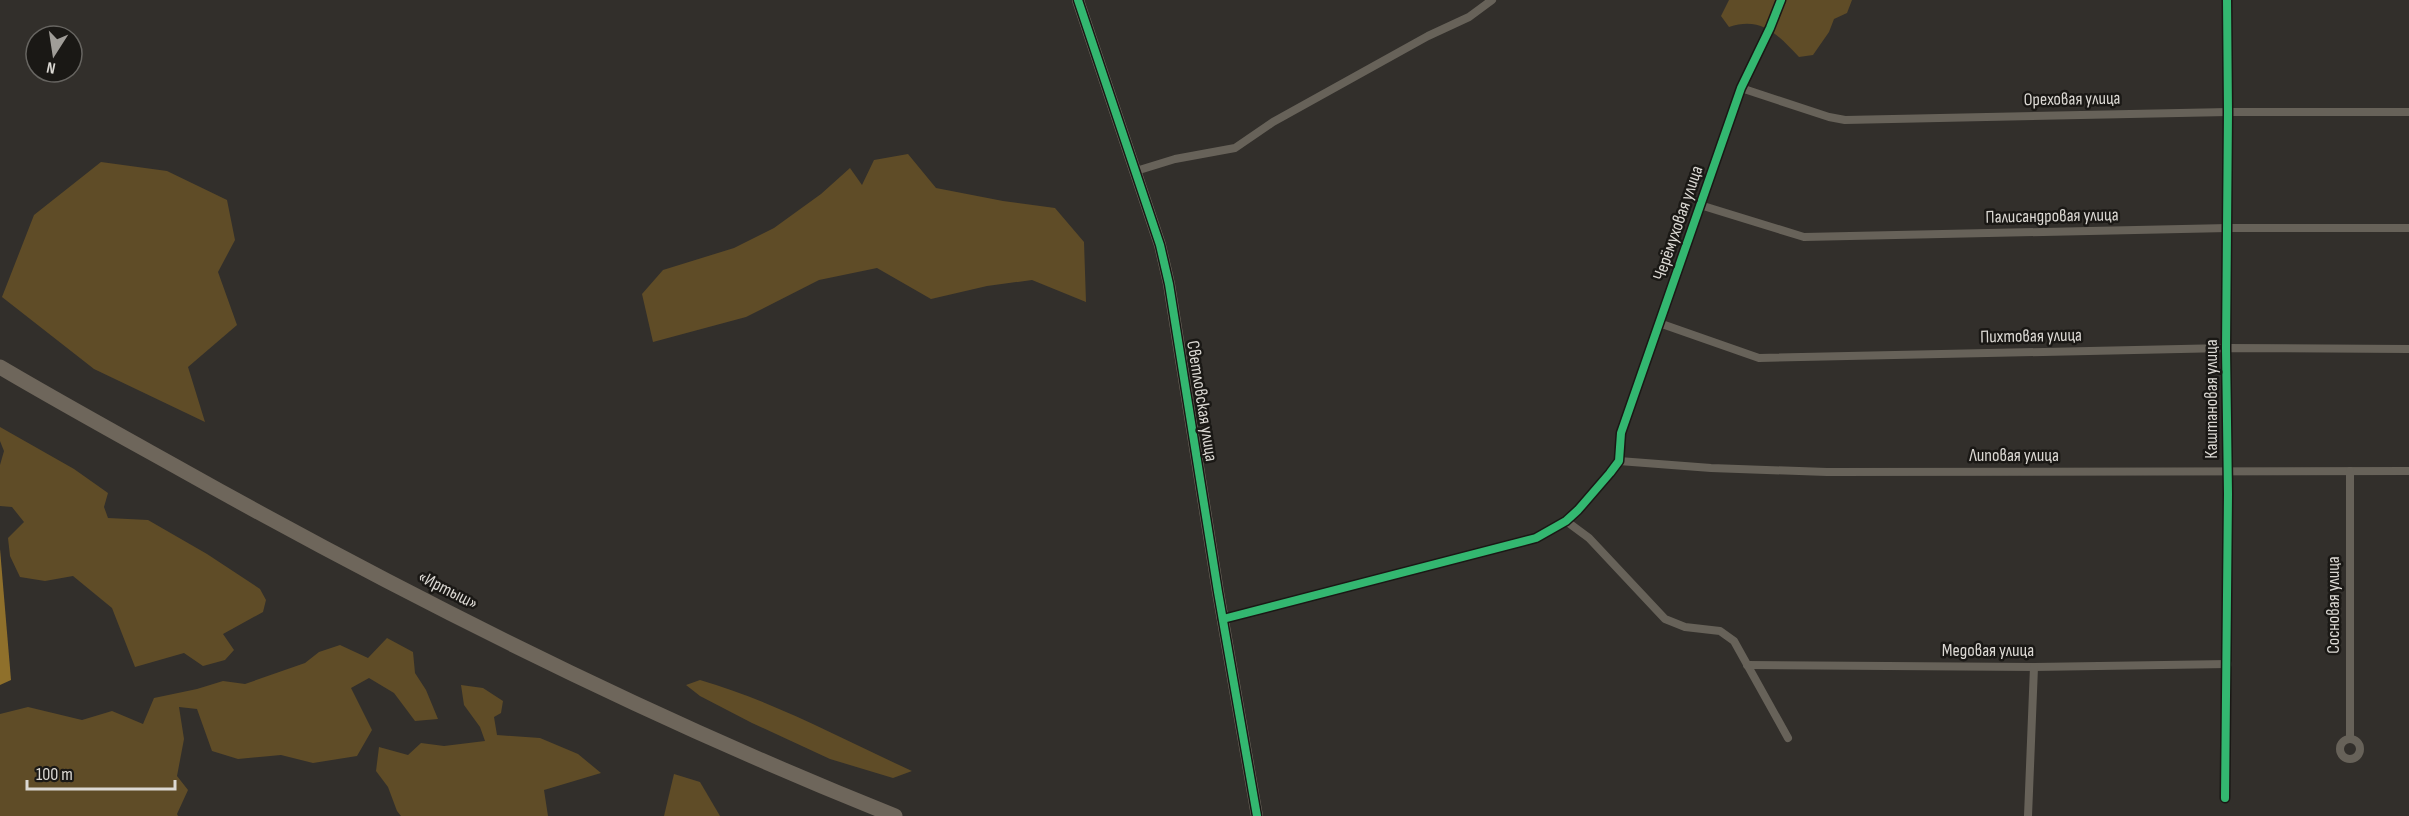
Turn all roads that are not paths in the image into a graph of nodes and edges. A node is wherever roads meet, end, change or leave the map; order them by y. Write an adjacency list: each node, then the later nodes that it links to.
1 (1078, 0): 8 (street, Светловская улица)
2 (1492, 0): 8 (street)
3 (1781, 0): 5 (street, Черёмуховая улица)
4 (2226, 0): 6 (street, Каштановая улица)
5 (1741, 88): 6 (street, Ореховая улица); 9 (street, Черёмуховая улица)
6 (2229, 112): 7 (street, Ореховая улица); 10 (street, Каштановая улица)
7 (2409, 112)
8 (1136, 171): 21 (street, Светловская улица)
9 (1700, 205): 10 (street, Палисандровая улица); 12 (street, Черёмуховая улица)
10 (2228, 228): 11 (street, Палисандровая улица); 13 (street, Каштановая улица)
11 (2409, 228)
12 (1659, 322): 13 (street, Пихтовая улица); 16 (street, Черёмуховая улица)
13 (2226, 348): 14 (street, Пихтовая улица); 17 (street, Каштановая улица)
14 (2409, 349)
15 (0, 367): 28 (highway, «Иртыш»)
16 (1619, 460): 17 (street, Липовая улица); 20 (street)
17 (2226, 471): 18 (street, Липовая улица); 22 (street, Каштановая улица)
18 (2350, 471): 19 (street, Липовая улица); 26 (street, Сосновая улица)
19 (2409, 471)
20 (1566, 521): 21 (street); 23 (street)
21 (1223, 619): 29 (street, Светловская улица)
22 (2228, 664): 24 (street, Медовая улица); 27 (street, Каштановая улица)
23 (1748, 665): 24 (street, Медовая улица); 25 (street)
24 (2034, 667): 30 (street)
25 (1788, 738)
26 (2350, 739)
27 (2225, 798)
28 (895, 816)
29 (1257, 816)
30 (2028, 816)

